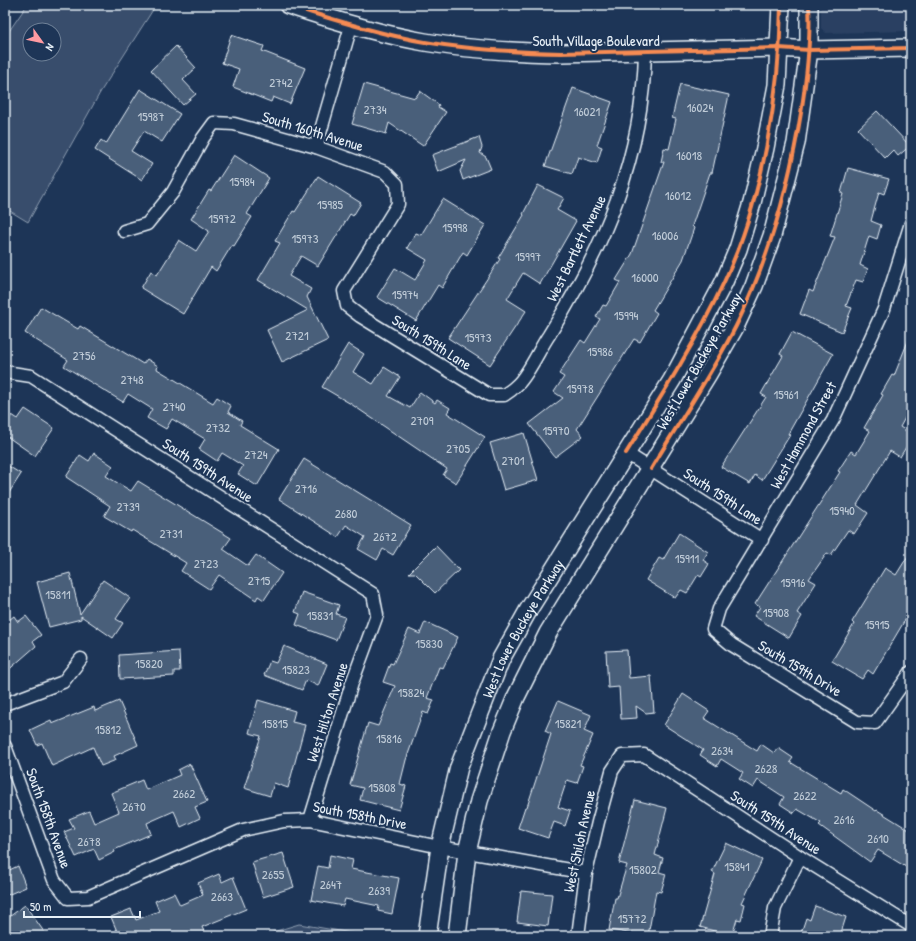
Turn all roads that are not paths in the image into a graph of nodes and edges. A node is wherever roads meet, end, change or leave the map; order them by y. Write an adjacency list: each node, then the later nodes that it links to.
1 (288, 5): 4 (main road, South Village Boulevard)
2 (781, 5): 5 (main road, West Lower Buckeye Parkway)
3 (809, 5): 7 (main road, West Lower Buckeye Parkway)
4 (351, 26): 8 (main road, South Village Boulevard); 9 (street)
5 (779, 48): 7 (main road, South Village Boulevard); 8 (main road, South Village Boulevard); 15 (main road, West Lower Buckeye Parkway)
6 (911, 48): 7 (main road, South Village Boulevard)
7 (809, 50): 16 (main road, West Lower Buckeye Parkway)
8 (645, 52): 14 (street, West Bartlett Avenue)
9 (316, 147): 11 (street, South 160th Avenue); 12 (street, South 160th Avenue)
10 (911, 223): 17 (street, West Hammond Street)
11 (124, 231)
12 (347, 306): 14 (street, South 159th Lane)
13 (5, 372): 18 (street, South 159th Avenue)
14 (504, 395)
15 (626, 453): 16 (street, South 159th Lane); 26 (main road, West Lower Buckeye Parkway)
16 (651, 469): 17 (street, South 159th Lane); 27 (main road, West Lower Buckeye Parkway)
17 (762, 540): 19 (street, West Hammond Street)
18 (377, 614): 25 (street, West Hilton Avenue)
19 (713, 629): 21 (street, South 159th Drive)
20 (81, 659): 22 (street)
21 (911, 672)
22 (5, 704)
23 (5, 746): 30 (street, South 158th Avenue)
24 (622, 756): 28 (street, South 159th Avenue); 29 (street, West Shiloh Avenue)
25 (310, 820): 26 (street, South 158th Drive); 30 (street, South 158th Drive)
26 (440, 847): 27 (street, South 158th Drive); 32 (main road, West Lower Buckeye Parkway)
27 (467, 852): 29 (street, South 158th Drive); 33 (main road, West Lower Buckeye Parkway)
28 (800, 857): 31 (street, South 159th Avenue); 35 (street)
29 (586, 873): 34 (street, West Shiloh Avenue)
30 (68, 898)
31 (911, 926)
32 (427, 936)
33 (457, 936)
34 (578, 936)
35 (770, 936)

